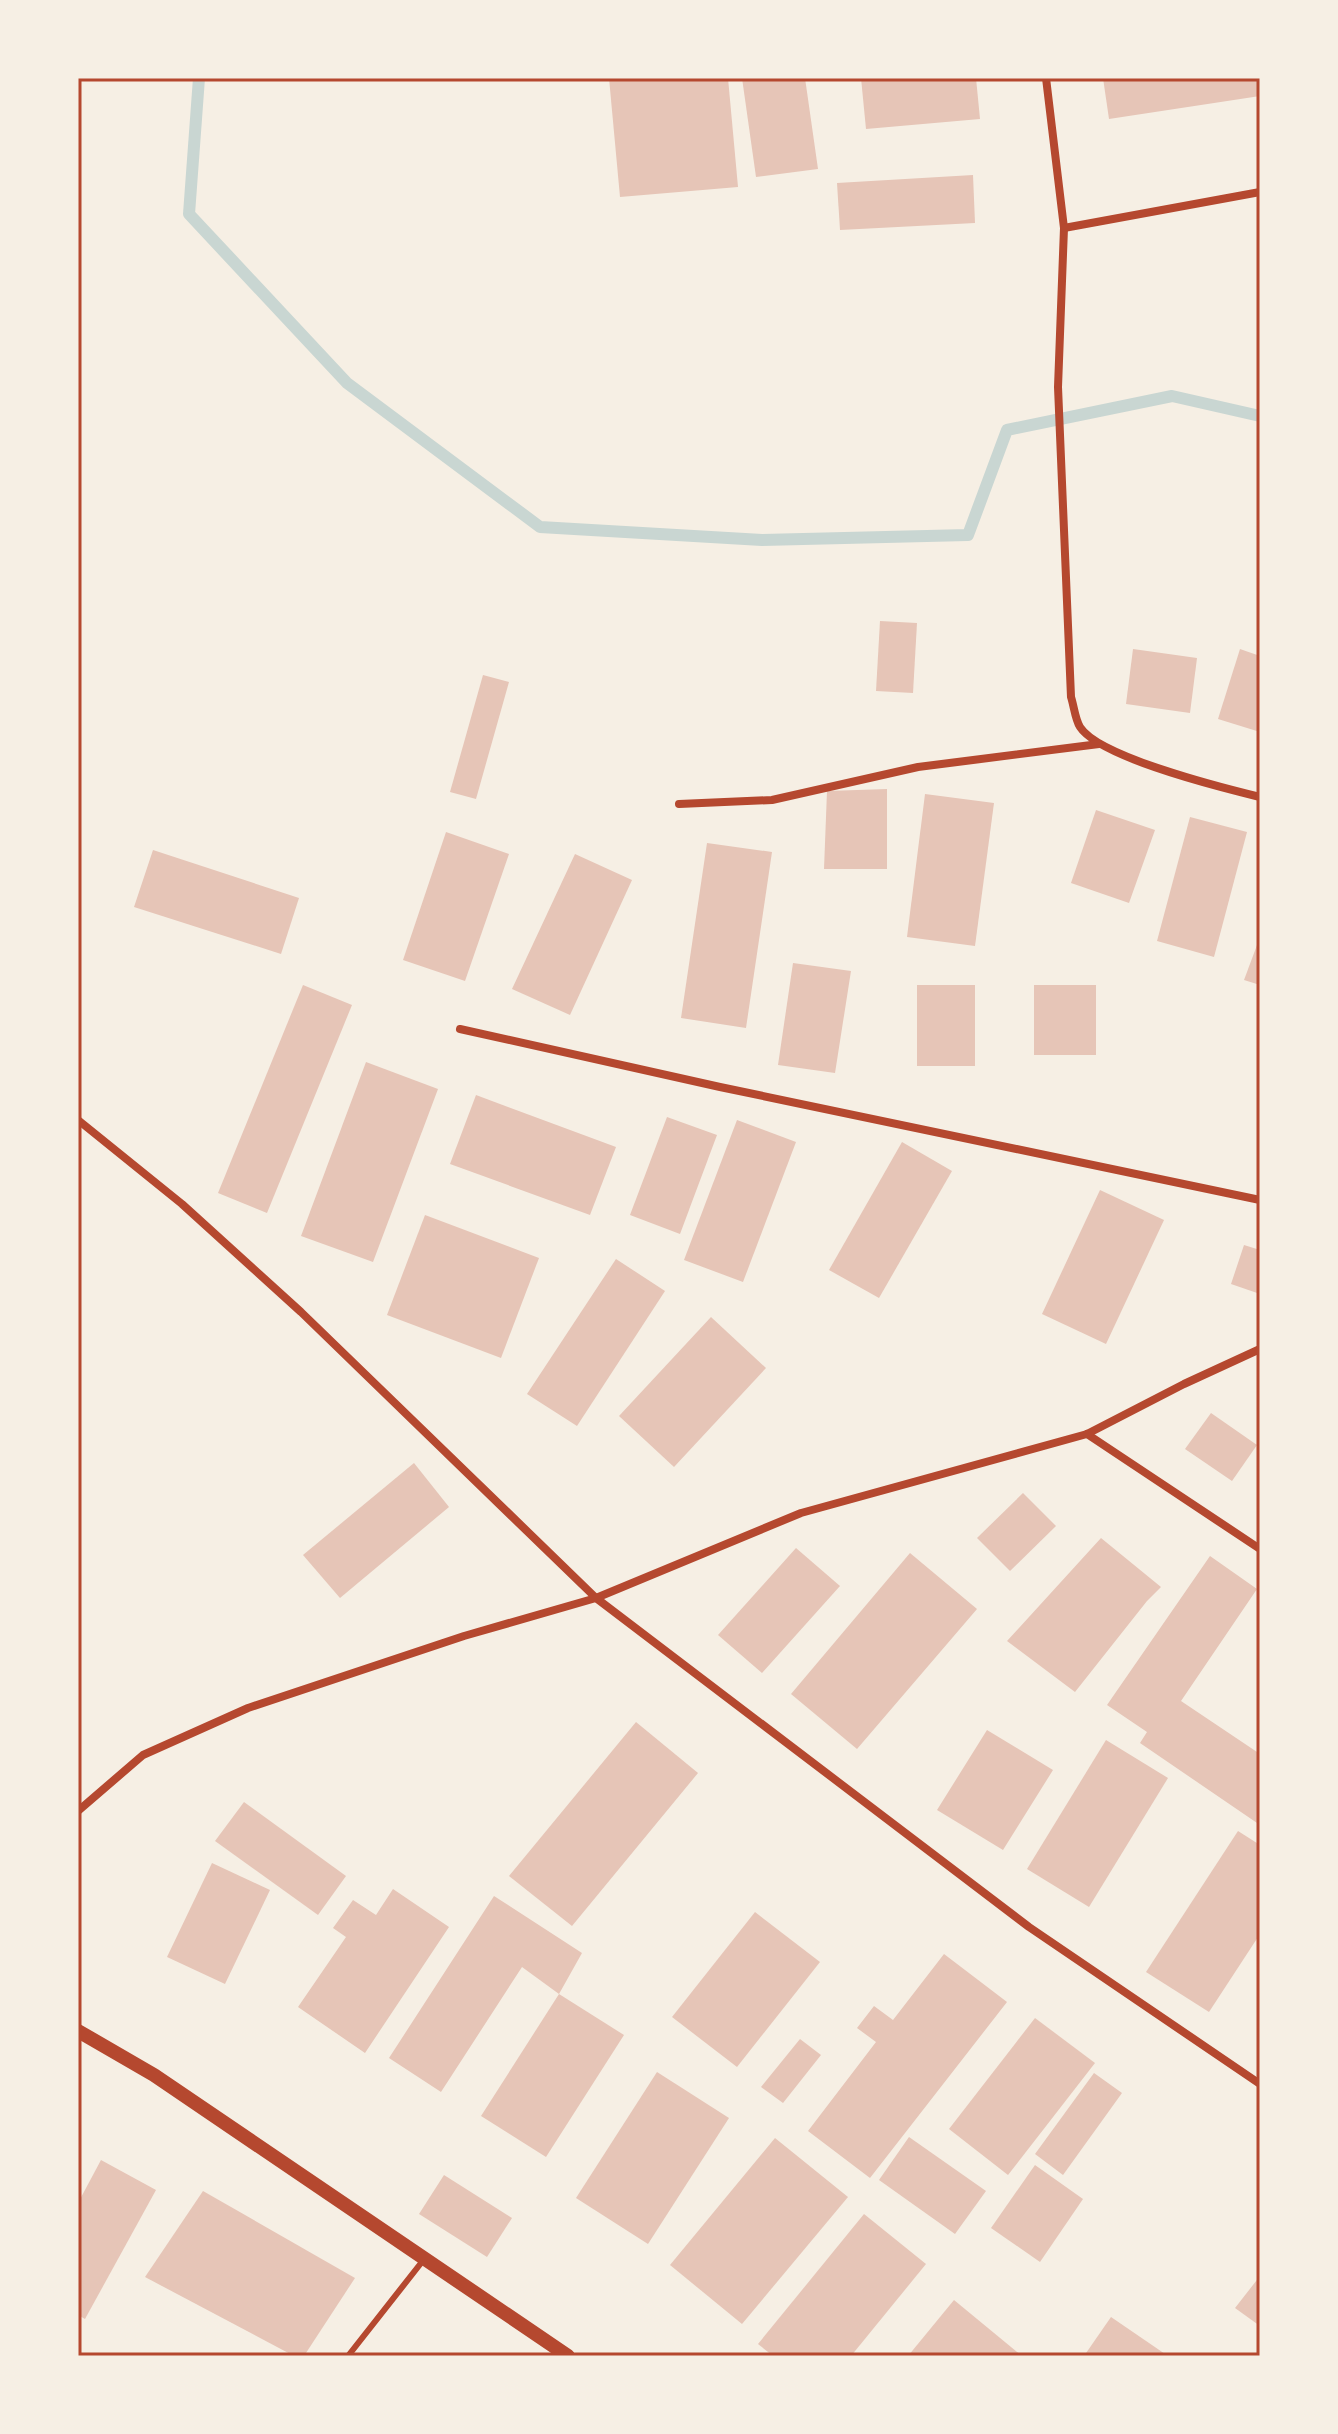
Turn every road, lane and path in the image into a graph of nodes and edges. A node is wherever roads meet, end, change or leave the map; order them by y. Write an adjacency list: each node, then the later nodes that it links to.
1 (1046, 78): 3 (street)
2 (1260, 192): 3 (street)
3 (1064, 228): 4 (street)
4 (1099, 744): 5 (street); 6 (street)
5 (1260, 797)
6 (679, 804)
7 (460, 1029): 9 (street)
8 (78, 1120): 13 (street)
9 (1260, 1200)
10 (1260, 1349): 11 (street)
11 (1087, 1434): 12 (street); 13 (street)
12 (1260, 1549)
13 (596, 1598): 14 (street); 16 (street)
14 (78, 1811)
15 (78, 2031): 17 (street)
16 (1260, 2084)
17 (425, 2258): 18 (lane); 19 (street)
18 (348, 2356)
19 (568, 2356)

